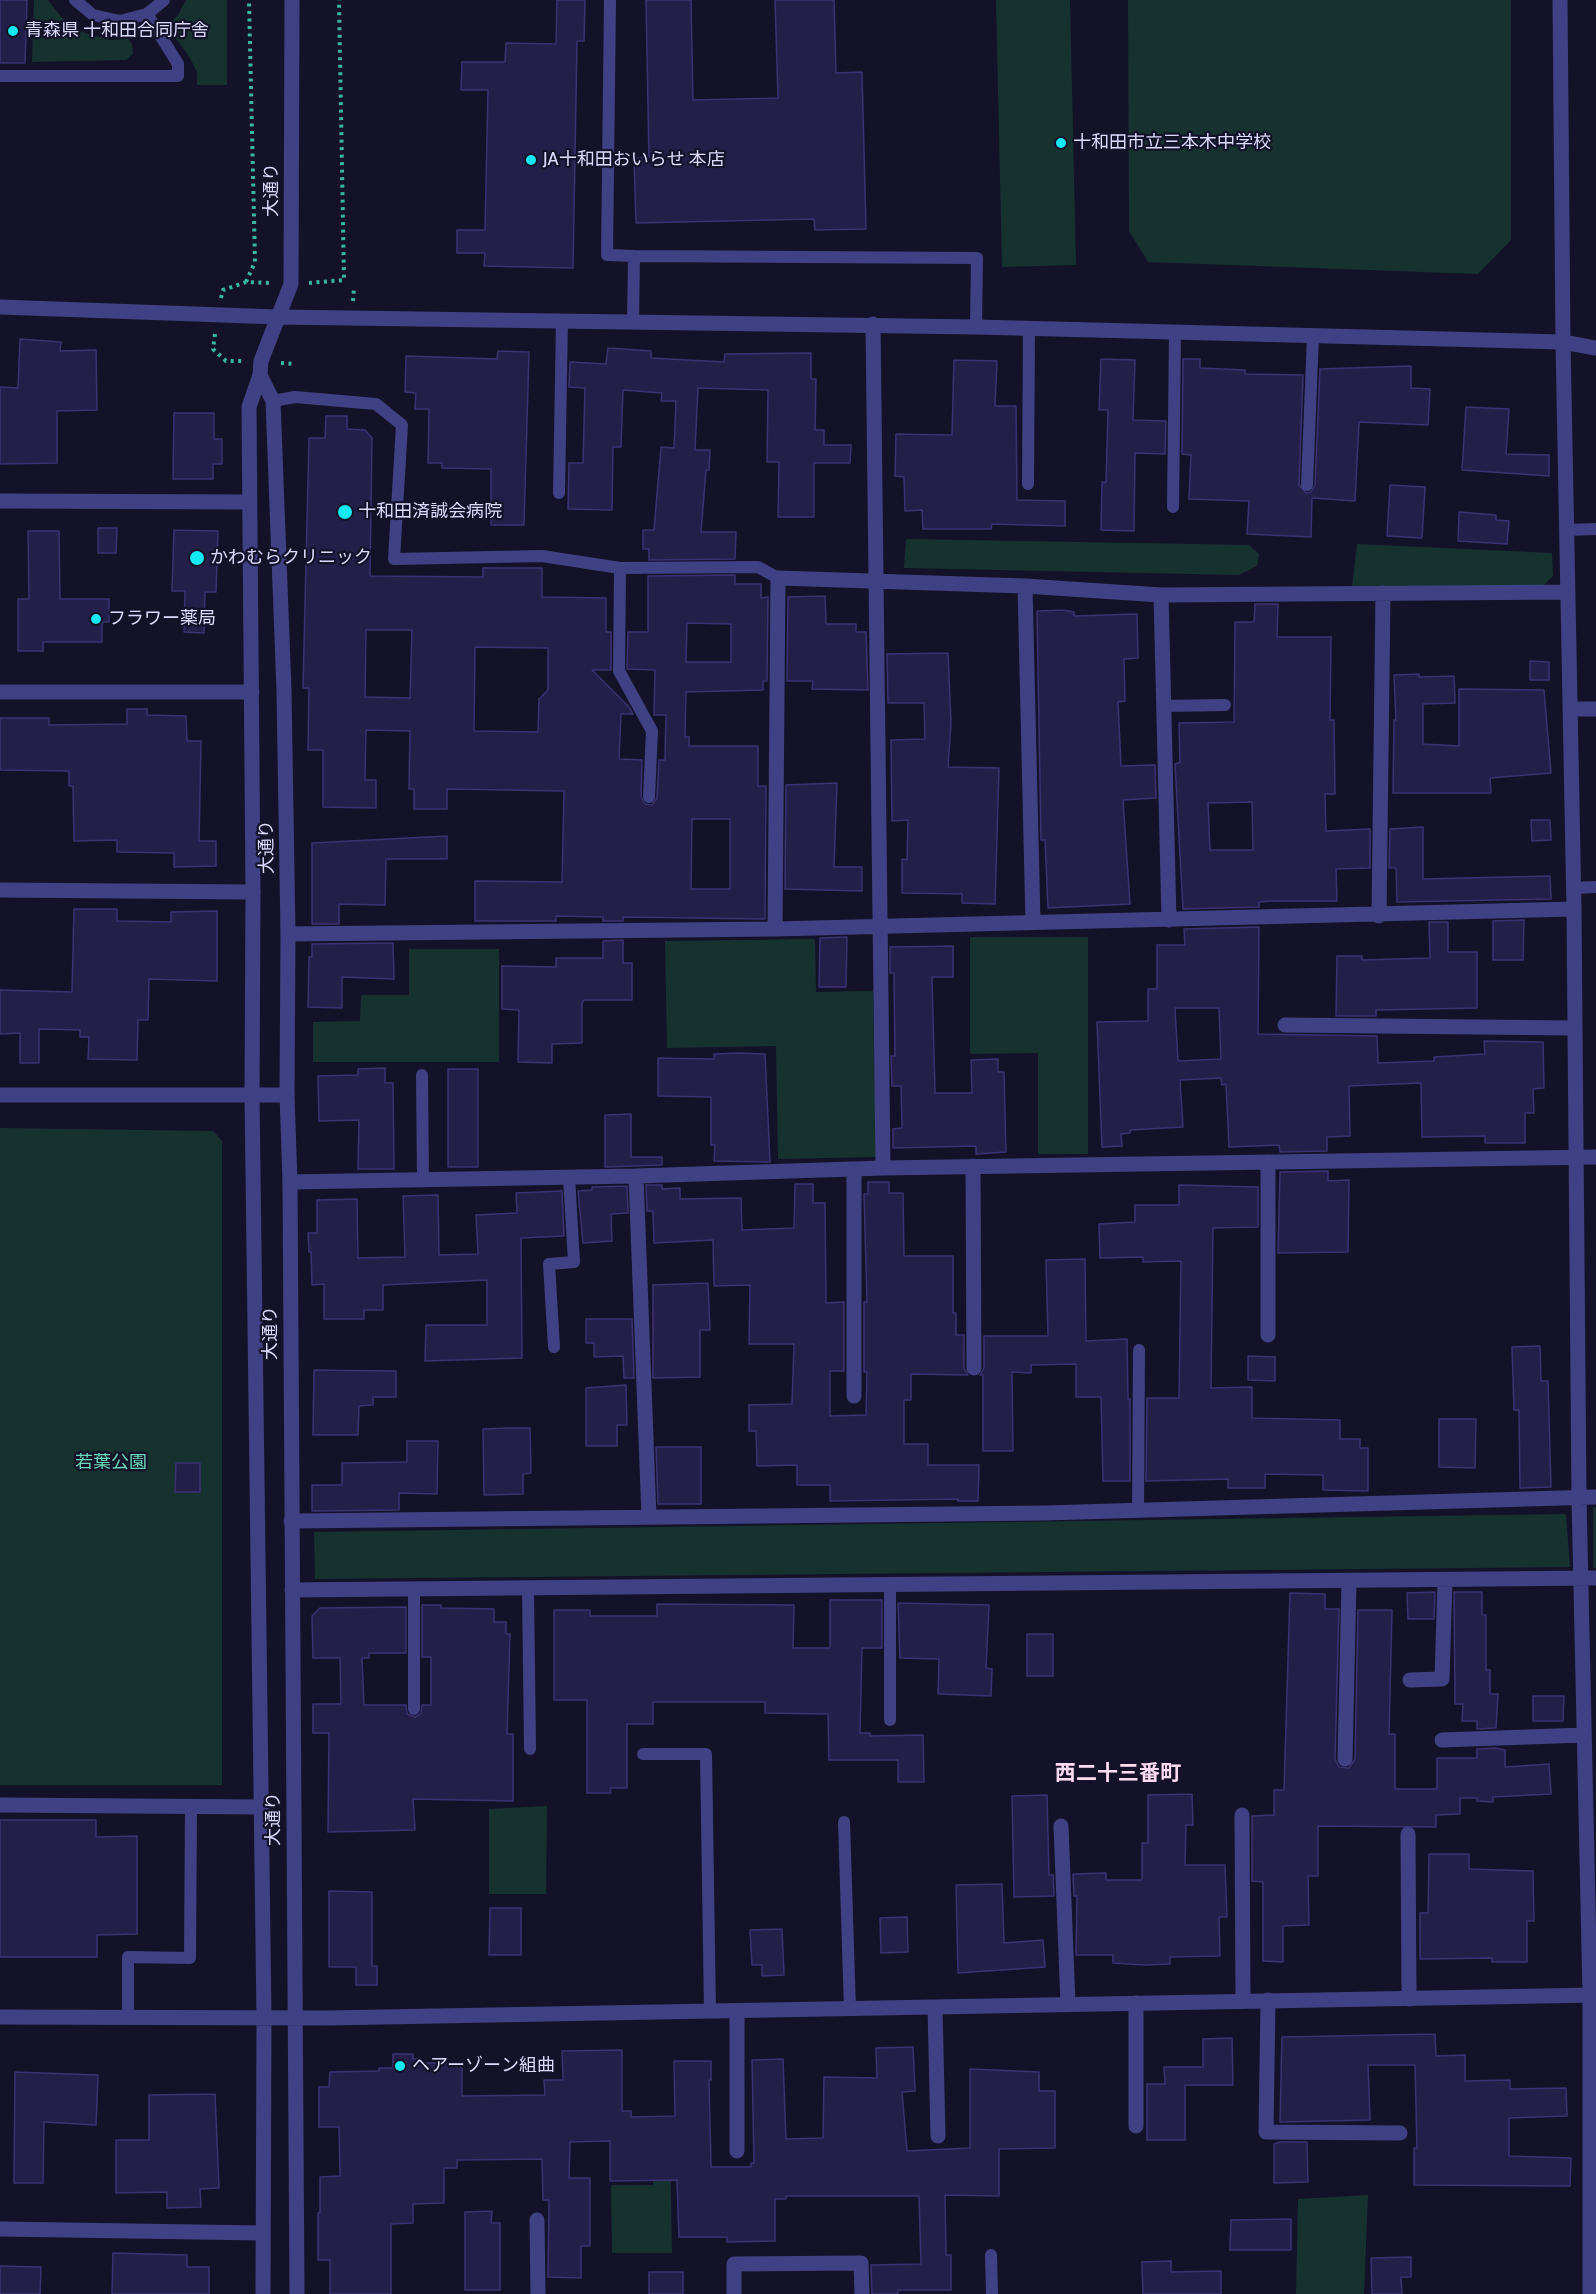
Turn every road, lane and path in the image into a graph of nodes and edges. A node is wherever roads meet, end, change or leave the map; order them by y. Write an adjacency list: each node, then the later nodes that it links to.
1 (75, 0): 8 (lane)
2 (164, 0): 8 (lane)
3 (249, 0): 12 (path)
4 (292, 0): 14 (street, 大通り)
5 (339, 0): 11 (path)
6 (610, 0): 10 (lane)
7 (1560, 0): 22 (street)
8 (147, 14): 9 (lane)
9 (0, 76)
10 (634, 256): 16 (lane); 18 (lane)
11 (344, 280)
12 (246, 282)
13 (0, 307): 14 (street)
14 (278, 317): 15 (street); 24 (street, 大通り)
15 (562, 320): 16 (street); 28 (lane)
16 (633, 321): 17 (street)
17 (873, 324): 18 (street); 36 (street)
18 (976, 327): 19 (street)
19 (1029, 328): 20 (street); 26 (lane)
20 (1175, 332): 21 (street); 31 (lane)
21 (1313, 336): 22 (street); 27 (lane)
22 (1563, 342): 23 (street); 33 (street)
23 (1596, 348)
24 (260, 375): 25 (street, 大通り); 30 (street, 大通り)
25 (273, 402): 34 (lane); 58 (street, 大通り)
26 (1028, 484)
27 (1307, 484)
28 (559, 493)
29 (0, 501): 30 (street)
30 (248, 502): 42 (street, 大通り)
31 (1173, 507)
32 (1596, 529): 33 (lane)
33 (1567, 530): 38 (street)
34 (621, 568): 35 (lane); 47 (lane)
35 (778, 578): 36 (street); 57 (street)
36 (876, 581): 37 (street); 56 (street)
37 (1025, 586): 40 (street); 55 (street)
38 (1568, 592): 39 (street); 46 (street)
39 (1383, 593): 40 (street); 53 (street)
40 (1161, 595): 44 (street)
41 (0, 692): 42 (street)
42 (252, 692): 51 (street, 大通り)
43 (1225, 705): 44 (lane)
44 (1163, 706): 54 (street)
45 (1596, 708): 46 (street)
46 (1570, 709): 49 (street)
47 (649, 797)
48 (1596, 887): 49 (lane)
49 (1573, 888): 52 (street)
50 (0, 890): 51 (street)
51 (253, 892): 63 (street, 大通り)
52 (1574, 909): 53 (street); 60 (street)
53 (1379, 916): 54 (street)
54 (1168, 920): 55 (street)
55 (1033, 922): 56 (street)
56 (879, 926): 57 (street); 70 (street)
57 (775, 929): 58 (street)
58 (288, 934): 64 (street, 大通り)
59 (1286, 1025): 60 (street)
60 (1574, 1028): 65 (street)
61 (422, 1075): 73 (lane)
62 (0, 1095): 63 (street)
63 (252, 1095): 64 (street); 102 (street, 大通り)
64 (286, 1095): 74 (street, 大通り)
65 (1576, 1157): 66 (street); 67 (street); 80 (street)
66 (1596, 1157)
67 (1268, 1162): 68 (street); 75 (street)
68 (973, 1166): 70 (street); 78 (street)
69 (854, 1168): 70 (street); 71 (street); 79 (street)
70 (883, 1168)
71 (636, 1176): 72 (street); 83 (street)
72 (569, 1177): 73 (street); 76 (lane)
73 (423, 1180): 74 (street)
74 (290, 1182): 84 (street, 大通り)
75 (1268, 1335)
76 (554, 1347)
77 (1139, 1350): 82 (lane)
78 (974, 1368)
79 (854, 1396)
80 (1580, 1497): 81 (street); 82 (street); 85 (street)
81 (1596, 1497)
82 (1138, 1511): 83 (street)
83 (649, 1517): 84 (street)
84 (291, 1521): 91 (street, 大通り)
85 (1588, 1578): 86 (street); 95 (street)
86 (1444, 1580): 87 (street); 92 (street)
87 (1349, 1581): 88 (street); 99 (street)
88 (890, 1585): 89 (street); 94 (lane)
89 (528, 1588): 90 (street); 97 (lane)
90 (414, 1589): 91 (street); 93 (lane)
91 (292, 1590): 121 (street, 大通り)
92 (1410, 1680)
93 (414, 1709)
94 (891, 1720)
95 (1584, 1735): 96 (street); 106 (street)
96 (1442, 1740)
97 (530, 1749)
98 (643, 1754): 116 (lane)
99 (1345, 1759)
100 (0, 1805): 101 (street)
101 (191, 1806): 102 (street); 119 (lane)
102 (262, 1807): 120 (street, 大通り)
103 (1242, 1815): 111 (street)
104 (844, 1822): 115 (lane)
105 (1061, 1826): 113 (street)
106 (1591, 1827): 108 (street)
107 (1408, 1834): 109 (street)
108 (1593, 1995): 109 (street); 136 (street)
109 (1409, 1999): 110 (street)
110 (1268, 2000): 111 (street); 123 (street)
111 (1243, 2001): 112 (street)
112 (1136, 2003): 113 (street); 122 (street)
113 (1068, 2004): 114 (street)
114 (935, 2008): 115 (street); 124 (street)
115 (850, 2010): 117 (street)
116 (710, 2011): 117 (street); 121 (street)
117 (737, 2011): 125 (street)
118 (0, 2017): 119 (street)
119 (128, 2017): 120 (street)
120 (264, 2018): 121 (street); 128 (street, 大通り)
121 (295, 2018): 131 (street, 大通り)
122 (1136, 2126)
123 (1400, 2133)
124 (938, 2136)
125 (737, 2151)
126 (537, 2220): 132 (street)
127 (0, 2229): 128 (street)
128 (262, 2232): 130 (street, 大通り)
129 (991, 2254): 135 (lane)
130 (263, 2294)
131 (297, 2294)
132 (538, 2294)
133 (734, 2294): 134 (street)
134 (861, 2294)
135 (993, 2294)
136 (1590, 2294)

